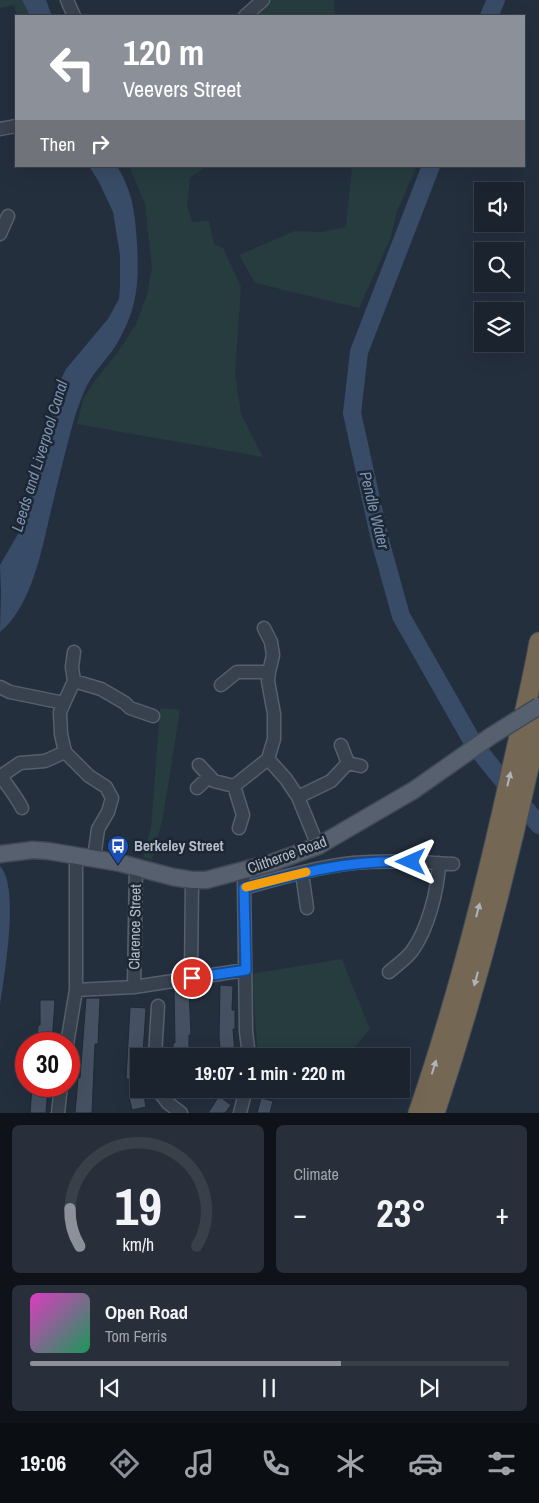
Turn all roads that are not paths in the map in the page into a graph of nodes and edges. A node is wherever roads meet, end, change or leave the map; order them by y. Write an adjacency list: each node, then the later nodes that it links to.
1 (67, 0): 3 (street)
2 (262, 0): 4 (street)
3 (74, 15)
4 (246, 15)
5 (15, 126): 6 (street)
6 (0, 129)
7 (8, 216): 8 (street)
8 (0, 234)
9 (264, 628): 12 (street)
10 (539, 642): 60 (highway, one-way to 10)
11 (74, 652): 13 (street)
12 (269, 672): 14 (street); 22 (street)
13 (74, 681): 16 (street); 18 (street)
14 (221, 685)
15 (0, 687): 16 (street)
16 (64, 703): 21 (street)
17 (539, 706): 33 (main road, Clitheroe Road, bridge)
18 (153, 716)
19 (539, 720): 61 (highway, one-way to 61)
20 (341, 745): 23 (street)
21 (65, 752): 26 (street); 36 (street)
22 (268, 759): 28 (street); 30 (street)
23 (348, 763): 25 (street); 30 (street)
24 (199, 764): 27 (street)
25 (361, 766)
26 (1, 776): 31 (street)
27 (209, 777): 28 (street); 29 (street)
28 (234, 786): 32 (street)
29 (196, 788)
30 (298, 798): 33 (street)
31 (22, 808)
32 (239, 828)
33 (318, 846): 40 (main road, Clitheroe Road)
34 (5, 854): 35 (main road, Clitheroe Road)
35 (76, 855): 36 (main road, Clitheroe Road); 49 (street)
36 (94, 858): 39 (main road, Clitheroe Road)
37 (439, 863): 38 (street, Clitheroe Road); 41 (street, Clitheroe Road); 46 (street)
38 (454, 864)
39 (136, 867): 42 (main road, Clitheroe Road); 48 (street, Clarence Street)
40 (243, 871): 42 (main road, Clitheroe Road); 43 (street)
41 (302, 873): 43 (street, Clitheroe Road); 44 (street)
42 (192, 880): 47 (street)
43 (244, 888): 45 (street)
44 (307, 908)
45 (246, 970): 47 (street); 53 (street)
46 (390, 972)
47 (192, 978): 48 (street)
48 (134, 987): 49 (street)
49 (76, 990): 51 (street)
50 (158, 1006): 52 (street)
51 (69, 1032)
52 (155, 1048)
53 (248, 1048)
54 (60, 1097): 57 (street)
55 (164, 1098): 58 (street)
56 (244, 1098): 59 (street)
57 (58, 1113)
58 (181, 1113)
59 (240, 1113)
60 (418, 1113)
61 (435, 1113)

